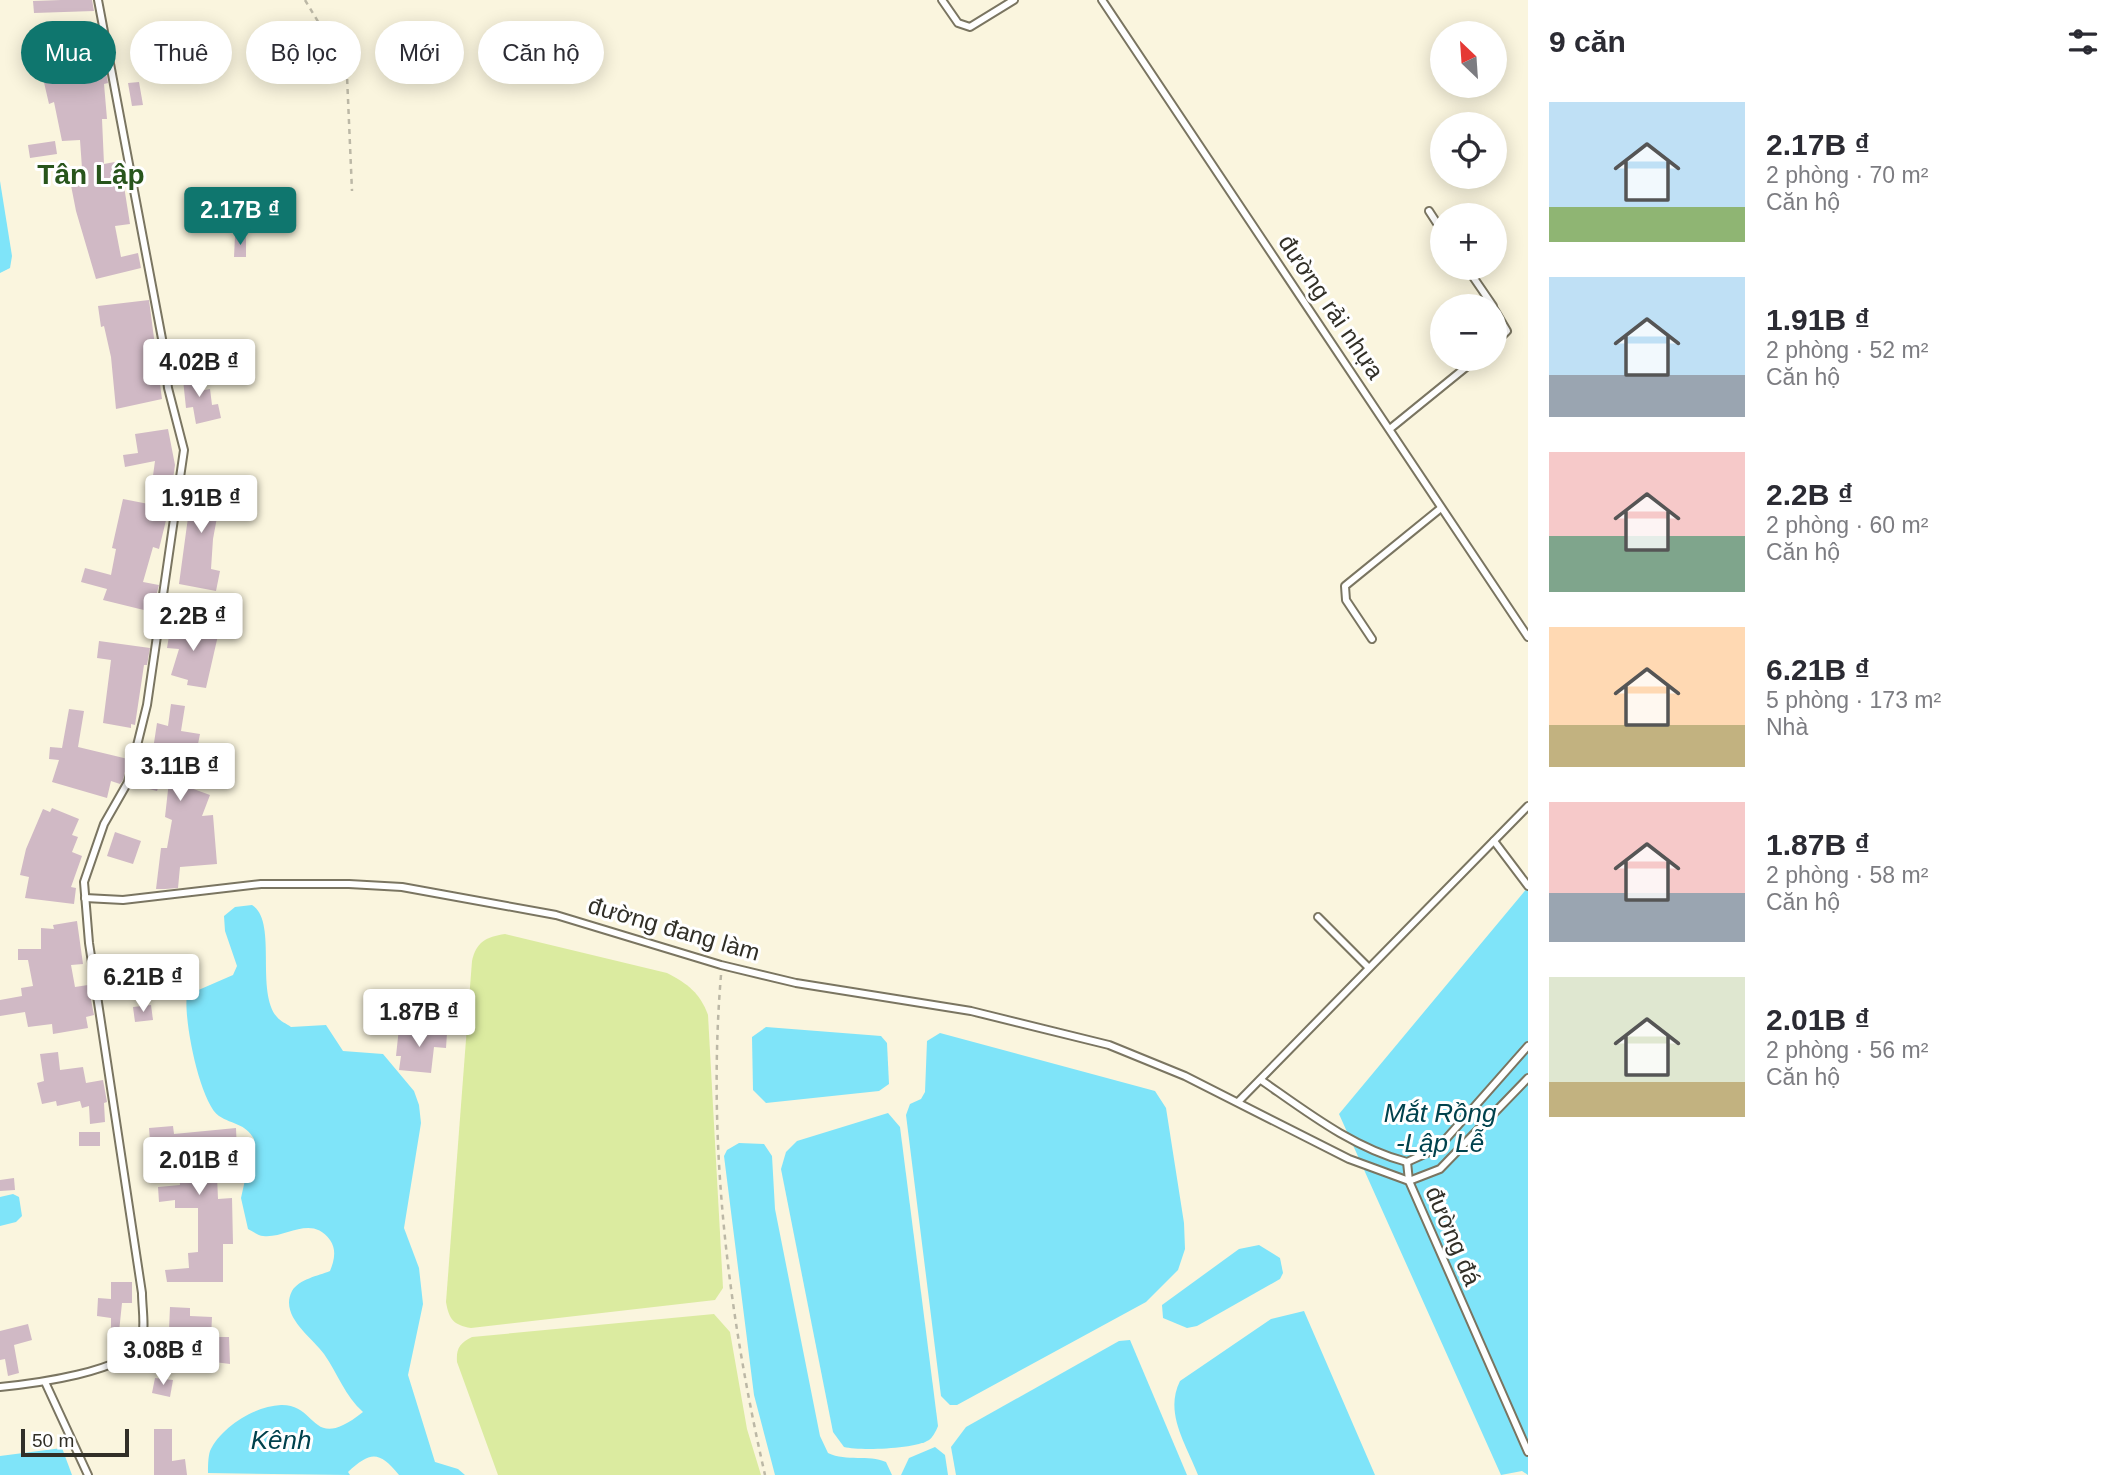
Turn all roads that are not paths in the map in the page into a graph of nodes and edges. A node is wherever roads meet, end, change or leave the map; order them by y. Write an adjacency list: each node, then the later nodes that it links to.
1 (98, 0): 13 (lane)
2 (942, 0): 3 (lane)
3 (1014, 0)
4 (1102, 0): 6 (lane, đường rải nhựa)
5 (1461, 371): 6 (lane)
6 (1391, 428): 7 (lane, đường rải nhựa)
7 (1441, 508): 8 (lane, đường rải nhựa); 9 (lane)
8 (1528, 636)
9 (1372, 639)
10 (1528, 806): 11 (lane)
11 (1494, 841): 12 (lane); 15 (lane)
12 (1528, 886)
13 (85, 898): 19 (lane, đường đang làm); 22 (lane)
14 (1318, 917): 15 (lane)
15 (1368, 967): 18 (lane)
16 (1528, 1046): 20 (lane)
17 (1528, 1078): 21 (lane, đường đá)
18 (1261, 1080): 19 (lane); 20 (lane)
19 (1238, 1102): 21 (lane, đường đang làm)
20 (1407, 1163): 21 (lane)
21 (1409, 1181): 24 (lane, đường đá)
22 (45, 1382): 23 (lane); 25 (lane)
23 (0, 1387)
24 (1528, 1452)
25 (88, 1475)

